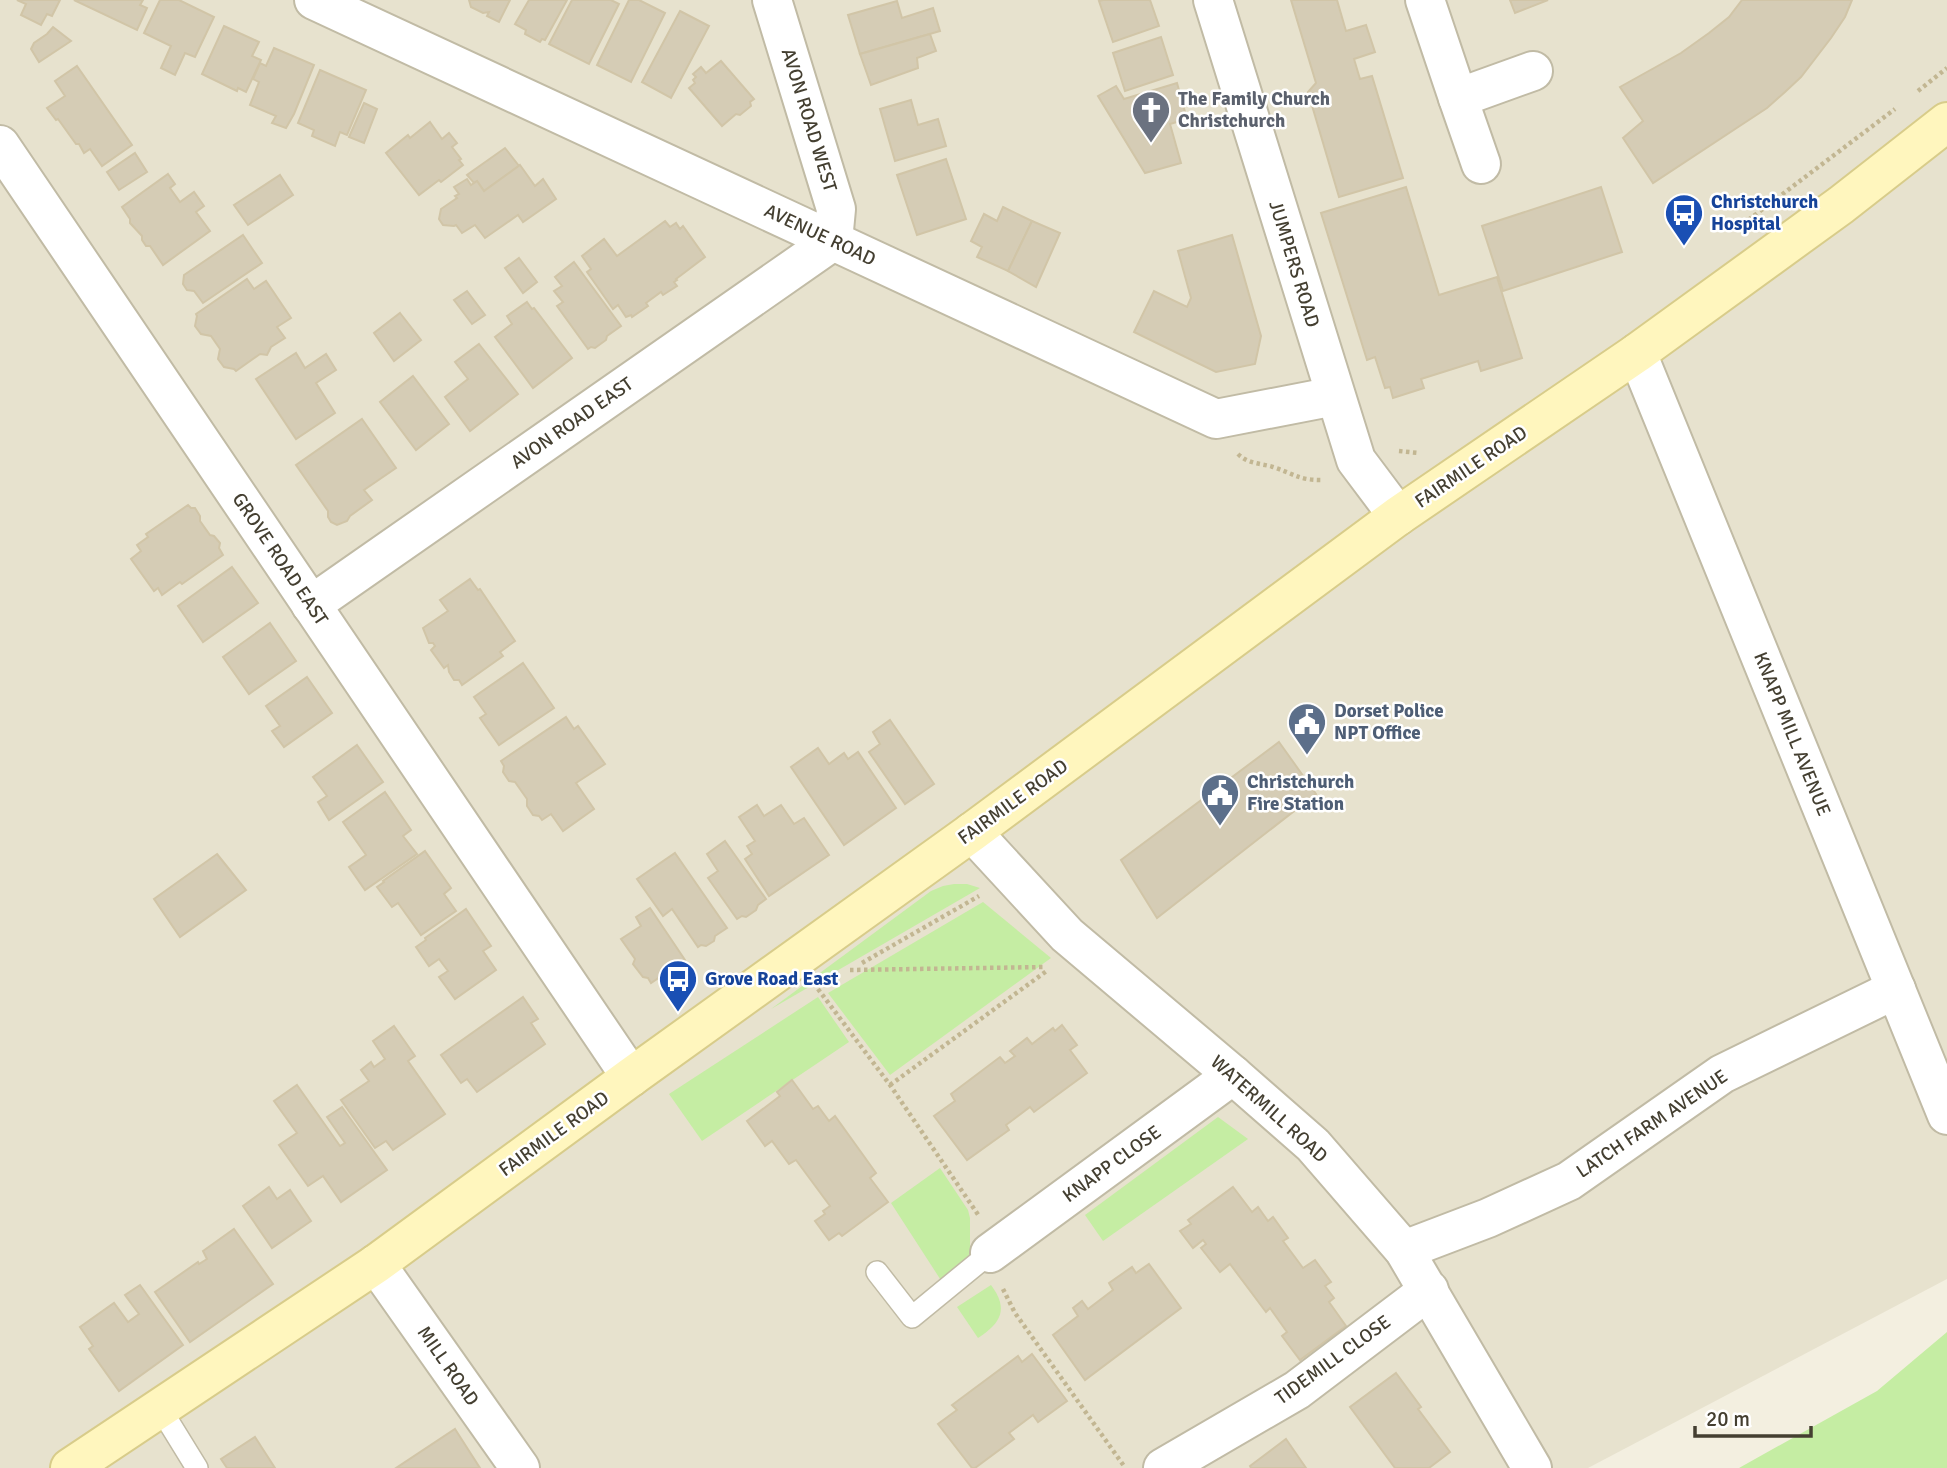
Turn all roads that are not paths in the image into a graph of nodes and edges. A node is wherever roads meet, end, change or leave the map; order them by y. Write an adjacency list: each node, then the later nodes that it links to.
1 (314, 0): 10 (street, AVENUE ROAD)
2 (772, 0): 10 (street, AVON ROAD WEST)
3 (1213, 0): 12 (street, JUMPERS ROAD)
4 (1425, 0): 6 (street)
5 (1533, 71): 6 (street)
6 (1458, 98): 9 (street)
7 (1947, 122): 11 (main road, FAIRMILE ROAD)
8 (0, 145): 14 (street, GROVE ROAD EAST)
9 (1481, 164)
10 (833, 240): 12 (street, AVENUE ROAD); 14 (street, AVON ROAD EAST)
11 (1637, 353): 13 (main road, FAIRMILE ROAD); 16 (street, KNAPP MILL AVENUE)
12 (1335, 396): 13 (street, JUMPERS ROAD)
13 (1398, 516): 15 (main road, FAIRMILE ROAD)
14 (311, 605): 18 (street, GROVE ROAD EAST)
15 (972, 832): 17 (street, WATERMILL ROAD); 18 (main road, FAIRMILE ROAD)
16 (1896, 989): 19 (street, KNAPP MILL AVENUE); 20 (street, LATCH FARM AVENUE)
17 (1233, 1075): 20 (street, WATERMILL ROAD); 21 (street, KNAPP CLOSE)
18 (631, 1077): 22 (main road, FAIRMILE ROAD)
19 (1947, 1115)
20 (1404, 1250): 24 (street, WATERMILL ROAD)
21 (992, 1252): 23 (lane)
22 (376, 1264): 25 (main road, FAIRMILE ROAD); 28 (street, MILL ROAD)
23 (877, 1272)
24 (1429, 1290): 29 (street, TIDEMILL CLOSE); 30 (street, WATERMILL ROAD)
25 (160, 1408): 26 (main road, FAIRMILE ROAD); 27 (lane)
26 (70, 1468)
27 (197, 1468)
28 (520, 1468)
29 (1163, 1468)
30 (1532, 1468)

